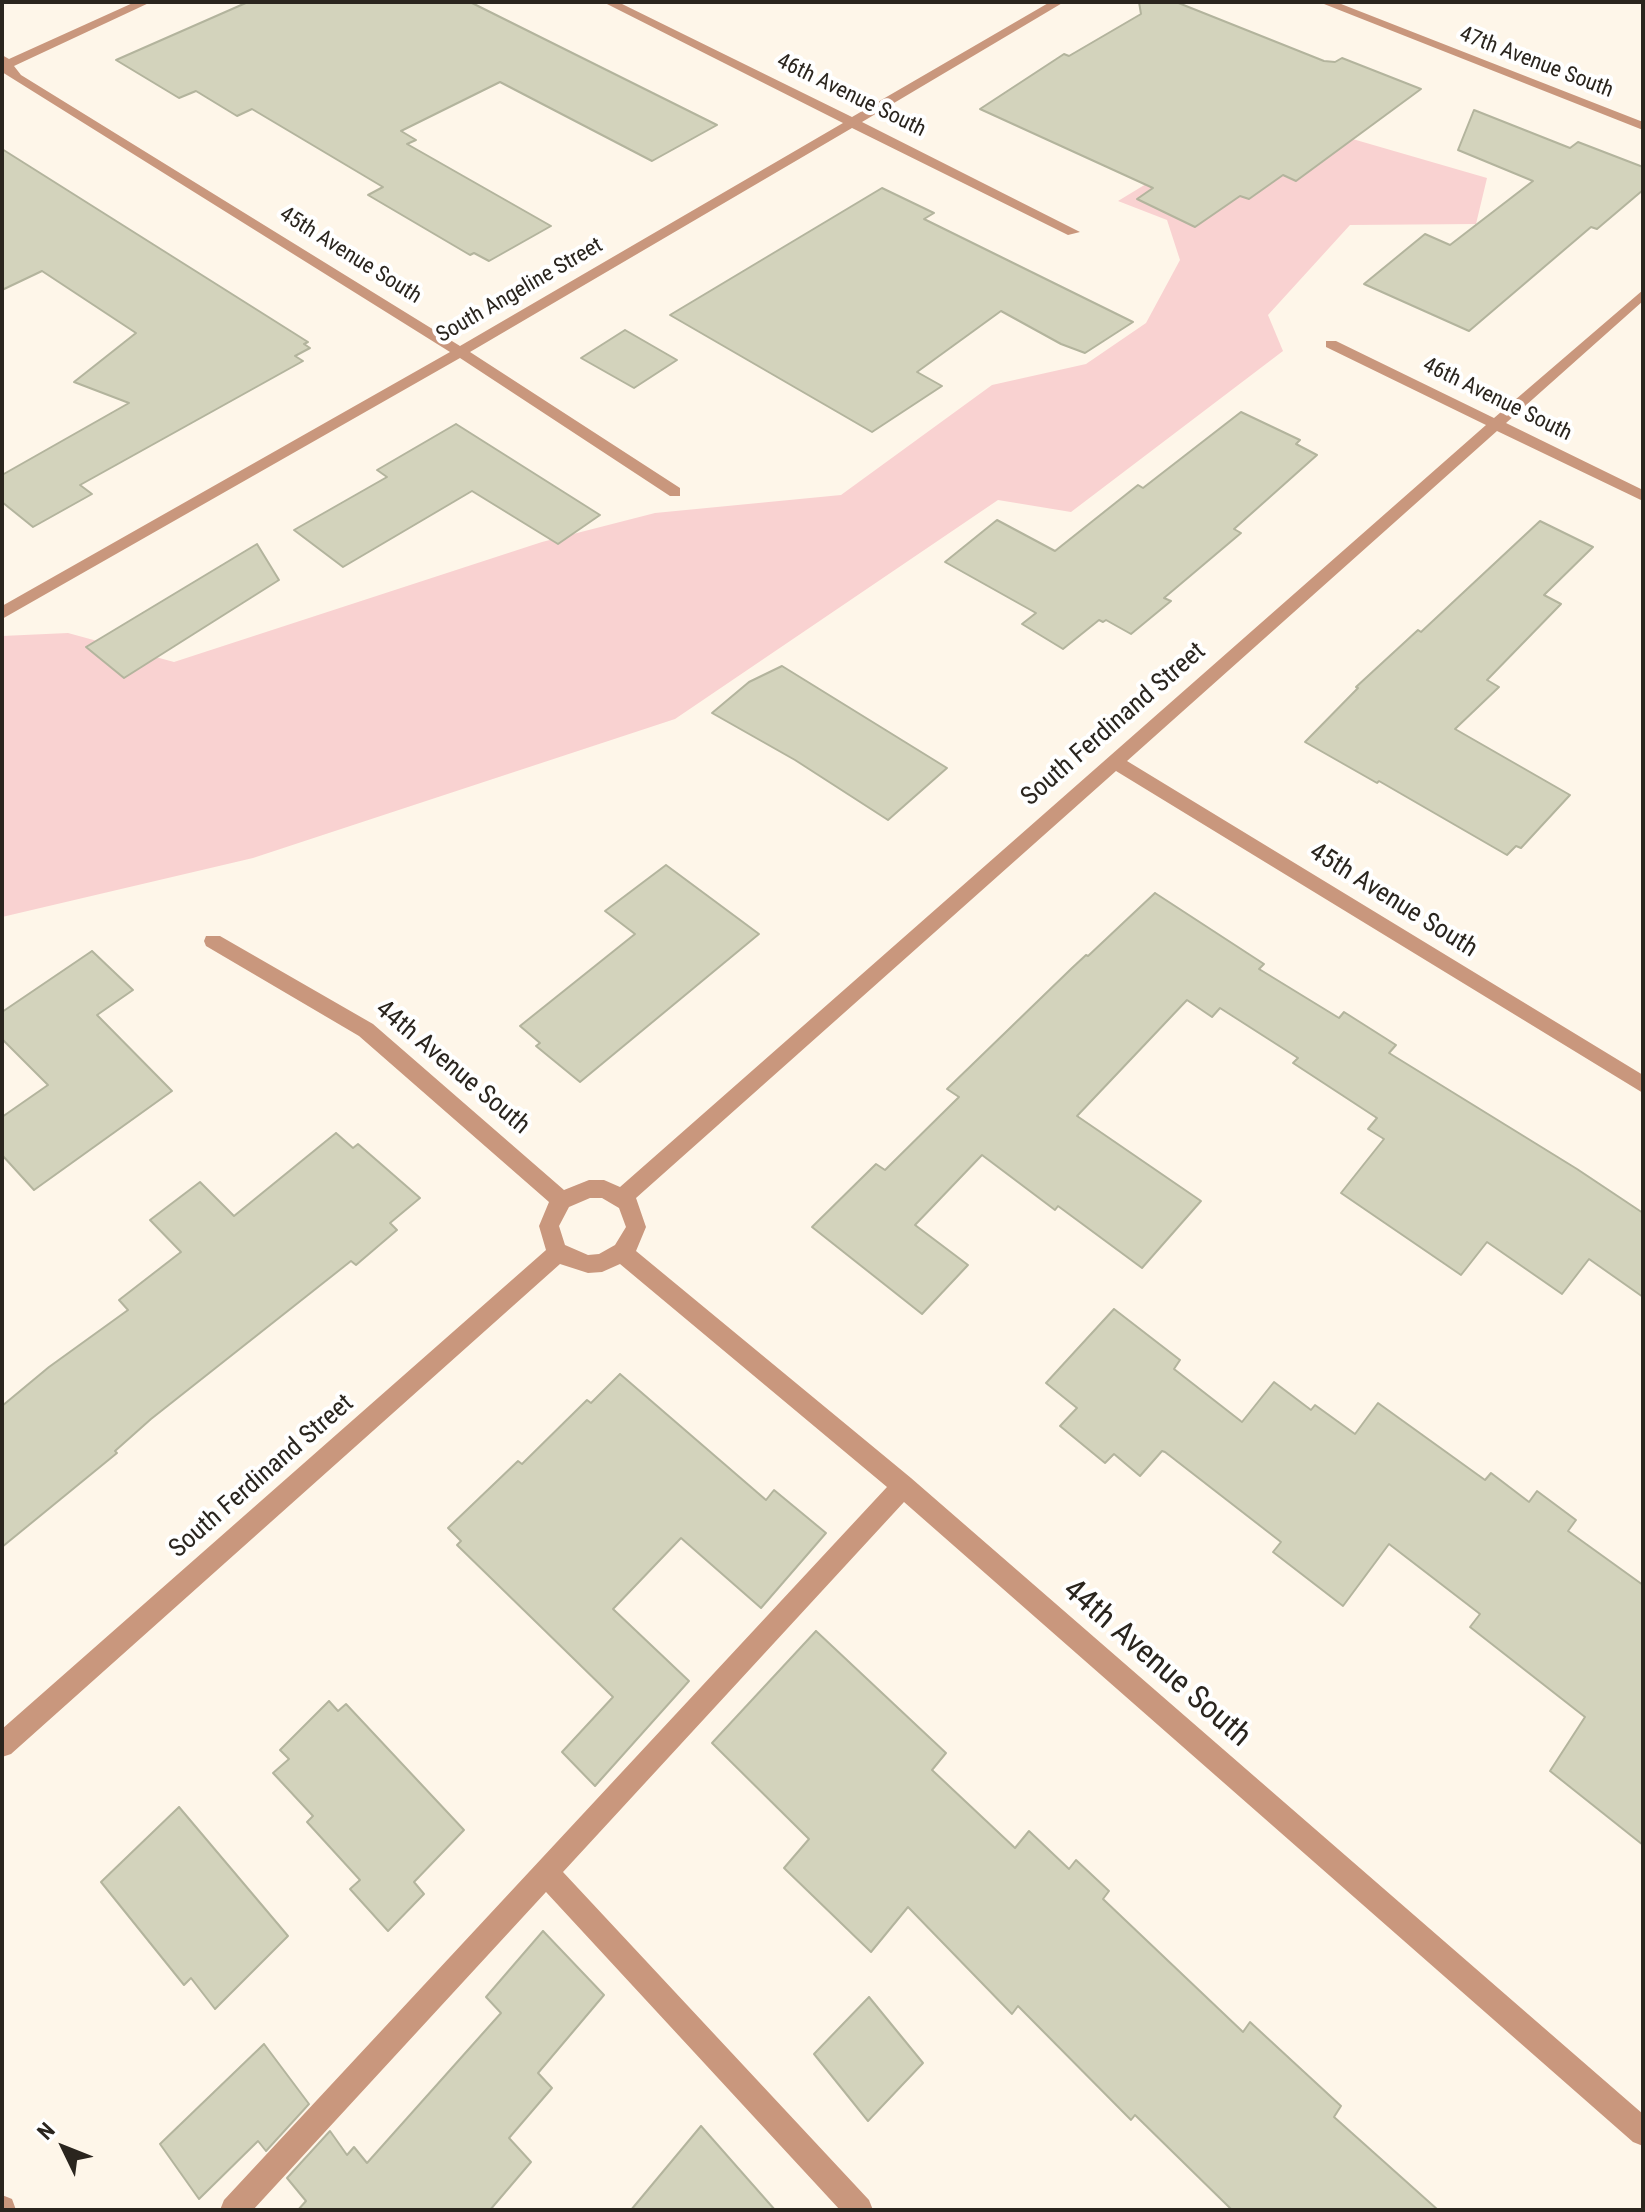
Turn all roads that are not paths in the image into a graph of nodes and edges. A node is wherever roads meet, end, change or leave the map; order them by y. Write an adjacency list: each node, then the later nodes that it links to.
1 (145, 2): 5 (street)
2 (609, 2): 6 (street, 46th Avenue South)
3 (1058, 2): 6 (street, South Angeline Street)
4 (1325, 2): 7 (street, 47th Avenue South)
5 (4, 64): 11 (street, 45th Avenue South)
6 (853, 121): 8 (street, 46th Avenue South); 11 (street, South Angeline Street)
7 (1643, 126)
8 (1073, 232)
9 (1643, 294): 12 (street, South Ferdinand Street)
10 (1331, 344): 12 (street, 46th Avenue South)
11 (460, 352): 13 (street, 45th Avenue South); 15 (street, South Angeline Street)
12 (1496, 424): 14 (street, 46th Avenue South); 16 (street, South Ferdinand Street)
13 (675, 492)
14 (1643, 496)
15 (2, 613)
16 (1115, 762): 18 (street, 45th Avenue South); 19 (street, South Ferdinand Street)
17 (213, 941): 20 (street, 44th Avenue South)
18 (1643, 1085)
19 (622, 1198): 20 (street); 22 (street)
20 (562, 1201): 21 (street)
21 (558, 1252): 22 (street); 24 (street, South Ferdinand Street)
22 (622, 1252): 23 (street, 44th Avenue South)
23 (903, 1486): 25 (street); 26 (street, 44th Avenue South)
24 (2, 1745)
25 (547, 1874): 27 (street); 28 (street)
26 (1643, 2132)
27 (234, 2210)
28 (859, 2210)

